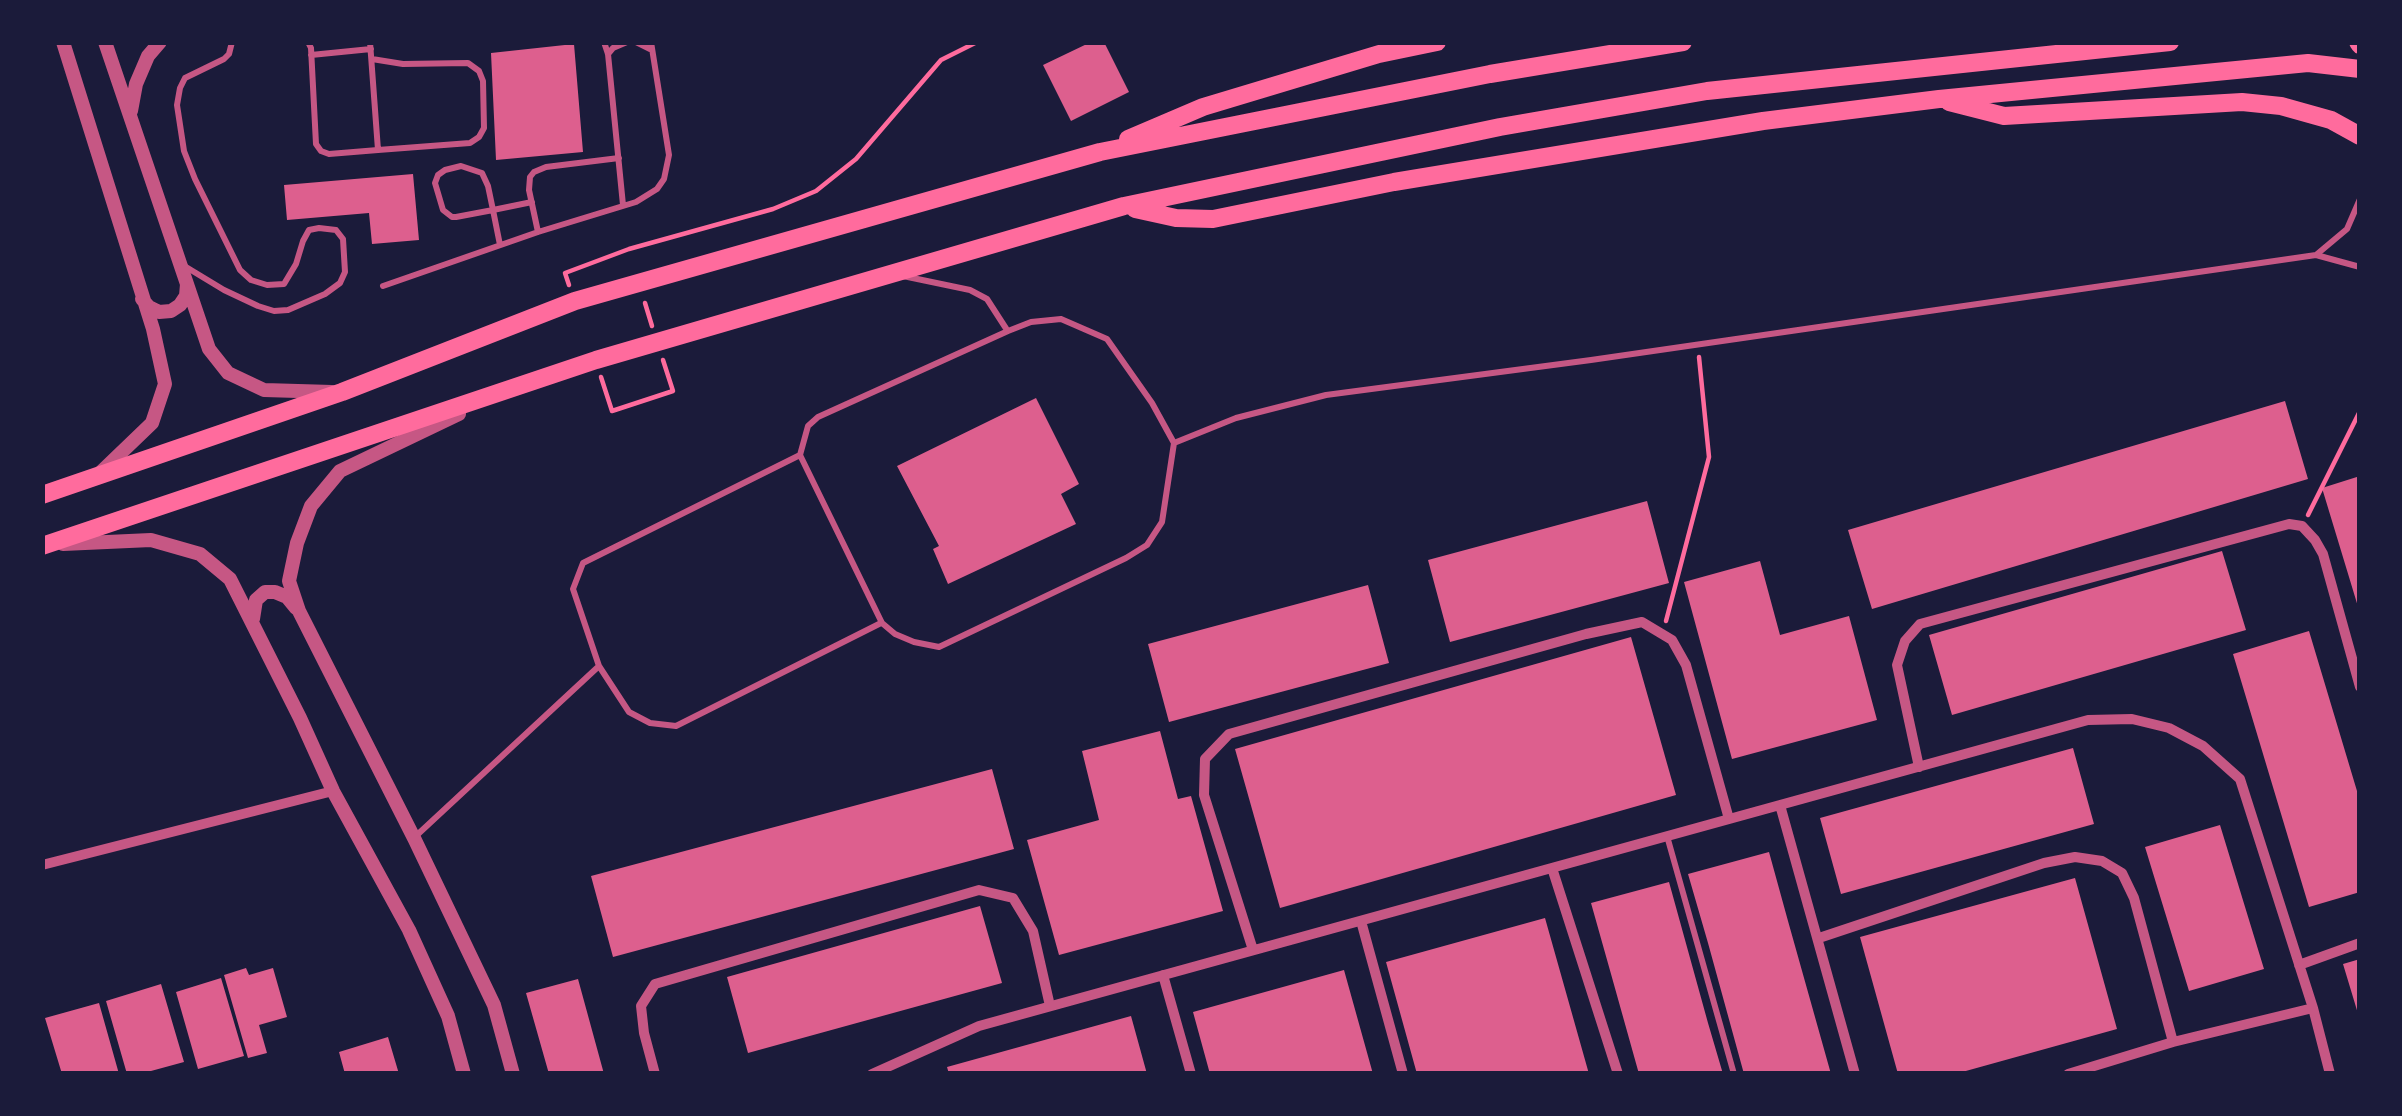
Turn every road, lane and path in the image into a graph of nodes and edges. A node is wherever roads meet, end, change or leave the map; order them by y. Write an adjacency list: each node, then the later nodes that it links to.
1 (63, 42): 41 (street)
2 (105, 42): 19 (street)
3 (160, 42): 19 (street)
4 (232, 42): 34 (lane)
5 (308, 42): 15 (lane)
6 (604, 42): 14 (lane)
7 (632, 42): 13 (lane); 14 (lane)
8 (977, 42): 36 (path)
9 (1438, 42): 24 (main road)
10 (1683, 42): 24 (main road)
11 (2170, 42): 29 (main road)
12 (371, 45): 15 (lane); 16 (lane)
13 (651, 45): 28 (lane)
14 (608, 54): 25 (lane)
15 (311, 55): 22 (lane)
16 (371, 59): 22 (lane); 22 (lane)
17 (2360, 69): 18 (main road)
18 (1939, 99): 20 (main road); 29 (main road)
19 (130, 116): 34 (street)
20 (2331, 120): 21 (main road); 23 (lane)
21 (2360, 136)
22 (378, 150)
23 (2360, 150)
24 (1100, 152): 48 (main road)
25 (619, 158): 27 (lane); 28 (lane)
26 (2360, 199): 33 (lane)
27 (532, 202): 30 (lane); 31 (lane)
28 (623, 205): 31 (lane)
29 (1124, 206): 37 (main road)
30 (493, 210): 30 (lane); 32 (lane)
31 (538, 232): 32 (lane)
32 (500, 245): 39 (lane)
33 (2316, 255): 35 (lane); 44 (lane)
34 (180, 263): 38 (street)
35 (2360, 267)
36 (565, 273)
37 (888, 273): 42 (lane); 46 (main road)
38 (187, 284): 41 (street); 48 (street)
39 (383, 286)
40 (642, 295): 43 (path)
41 (142, 298): 52 (street)
42 (1008, 331): 50 (lane); 51 (lane)
43 (655, 334)
44 (1697, 344): 50 (lane); 59 (path)
45 (661, 352): 46 (path)
46 (596, 360): 47 (main road)
47 (517, 386): 55 (main road); 56 (street)
48 (342, 392): 52 (main road)
49 (2360, 411): 54 (path)
50 (1174, 443): 57 (lane)
51 (800, 455): 57 (lane); 60 (lane)
52 (96, 477): 53 (main road)
53 (42, 495)
54 (2302, 526): 61 (street); 62 (street)
55 (43, 546): 58 (street)
56 (299, 611): 58 (street); 67 (street)
57 (882, 623): 60 (lane)
58 (253, 624): 63 (street)
59 (1663, 633): 65 (street); 73 (street)
60 (599, 666): 67 (lane)
61 (2360, 687)
62 (1919, 767): 64 (street); 74 (street)
63 (333, 791): 68 (street); 79 (street)
64 (1780, 805): 65 (street); 71 (street)
65 (1729, 819): 66 (street)
66 (1667, 836): 69 (street); 86 (lane)
67 (414, 838): 80 (street)
68 (42, 865)
69 (1552, 868): 70 (street); 85 (street)
70 (1361, 920): 73 (street); 84 (street)
71 (1819, 938): 78 (street); 87 (street)
72 (2360, 943): 74 (street)
73 (1253, 950): 75 (street)
74 (2300, 965): 77 (street)
75 (1163, 975): 76 (street); 83 (street)
76 (1050, 1006): 81 (street); 82 (street)
77 (2312, 1008): 78 (street); 89 (street)
78 (2173, 1042): 88 (street)
79 (464, 1074)
80 (513, 1074)
81 (655, 1074)
82 (872, 1074)
83 (1191, 1074)
84 (1403, 1074)
85 (1618, 1074)
86 (1734, 1074)
87 (1856, 1074)
88 (2068, 1074)
89 (2330, 1074)

